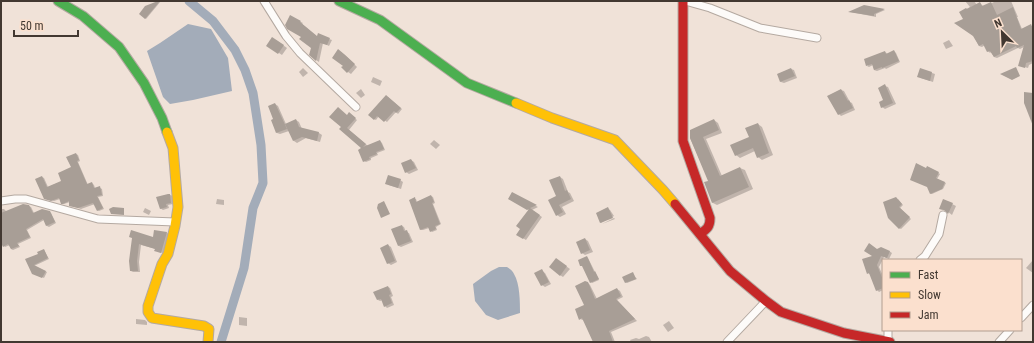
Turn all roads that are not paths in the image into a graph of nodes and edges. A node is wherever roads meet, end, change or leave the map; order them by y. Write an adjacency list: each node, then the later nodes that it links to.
1 (58, 1): 9 (street)
2 (264, 1): 6 (street)
3 (339, 1): 10 (street)
4 (684, 1): 5 (street); 10 (street)
5 (817, 38)
6 (356, 107)
7 (1, 201): 9 (street)
8 (943, 215): 11 (street)
9 (175, 222): 17 (street)
10 (700, 234): 12 (street)
11 (921, 259)
12 (766, 301): 18 (street); 19 (street)
13 (1033, 305): 14 (street)
14 (1022, 317)
15 (888, 331): 19 (street)
16 (1009, 331): 20 (street)
17 (208, 342)
18 (727, 342)
19 (889, 342)
20 (999, 342)

